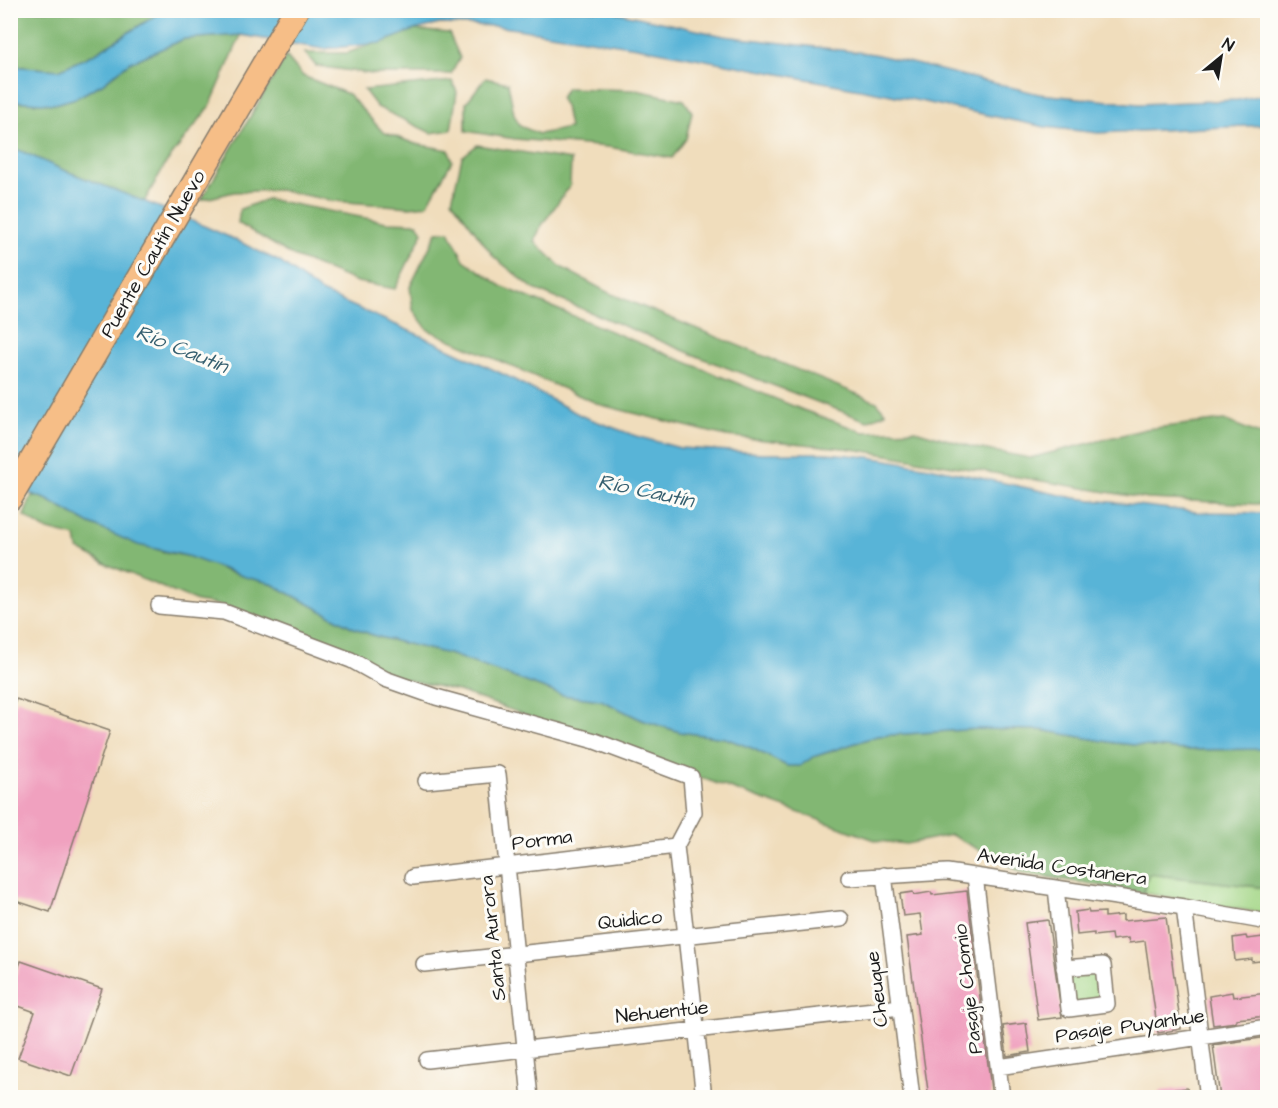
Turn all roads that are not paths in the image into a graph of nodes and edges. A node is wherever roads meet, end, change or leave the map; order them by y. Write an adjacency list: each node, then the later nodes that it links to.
1 (296, 10): 2 (main road, Puente Cautín Nuevo)
2 (10, 498)
3 (159, 606): 5 (street)
4 (426, 781): 6 (street, Santa Aurora)
5 (676, 846): 6 (street, Porma); 15 (street)
6 (507, 865): 9 (street, Porma); 16 (street, Santa Aurora)
7 (884, 875): 8 (street, Avenida Costanera); 10 (street, Avenida Costanera); 19 (street, Cheuque)
8 (975, 876): 11 (street, Avenida Costanera); 25 (street, Pasaje Chomio)
9 (413, 877)
10 (849, 878)
11 (1056, 888): 12 (street, Avenida Costanera); 18 (street)
12 (1184, 907): 14 (street, Avenida Costanera); 22 (street)
13 (841, 919): 15 (street, Quidico)
14 (1268, 922)
15 (686, 935): 16 (street, Quidico); 21 (street)
16 (516, 954): 17 (street, Quidico); 23 (street, Santa Aurora)
17 (424, 964)
18 (1065, 968)
19 (901, 1007): 21 (street, Nehuentúe); 28 (street, Cheuque)
20 (1268, 1027): 22 (street, Pasaje Puyanhue)
21 (697, 1030): 23 (street, Nehuentúe); 27 (street)
22 (1200, 1036): 25 (street, Pasaje Puyanhue); 30 (street)
23 (525, 1049): 24 (street, Nehuentúe); 26 (street, Santa Aurora)
24 (427, 1060)
25 (998, 1067): 29 (street, Pasaje Chomio)
26 (530, 1098)
27 (704, 1098)
28 (912, 1098)
29 (1002, 1098)
30 (1208, 1098)

